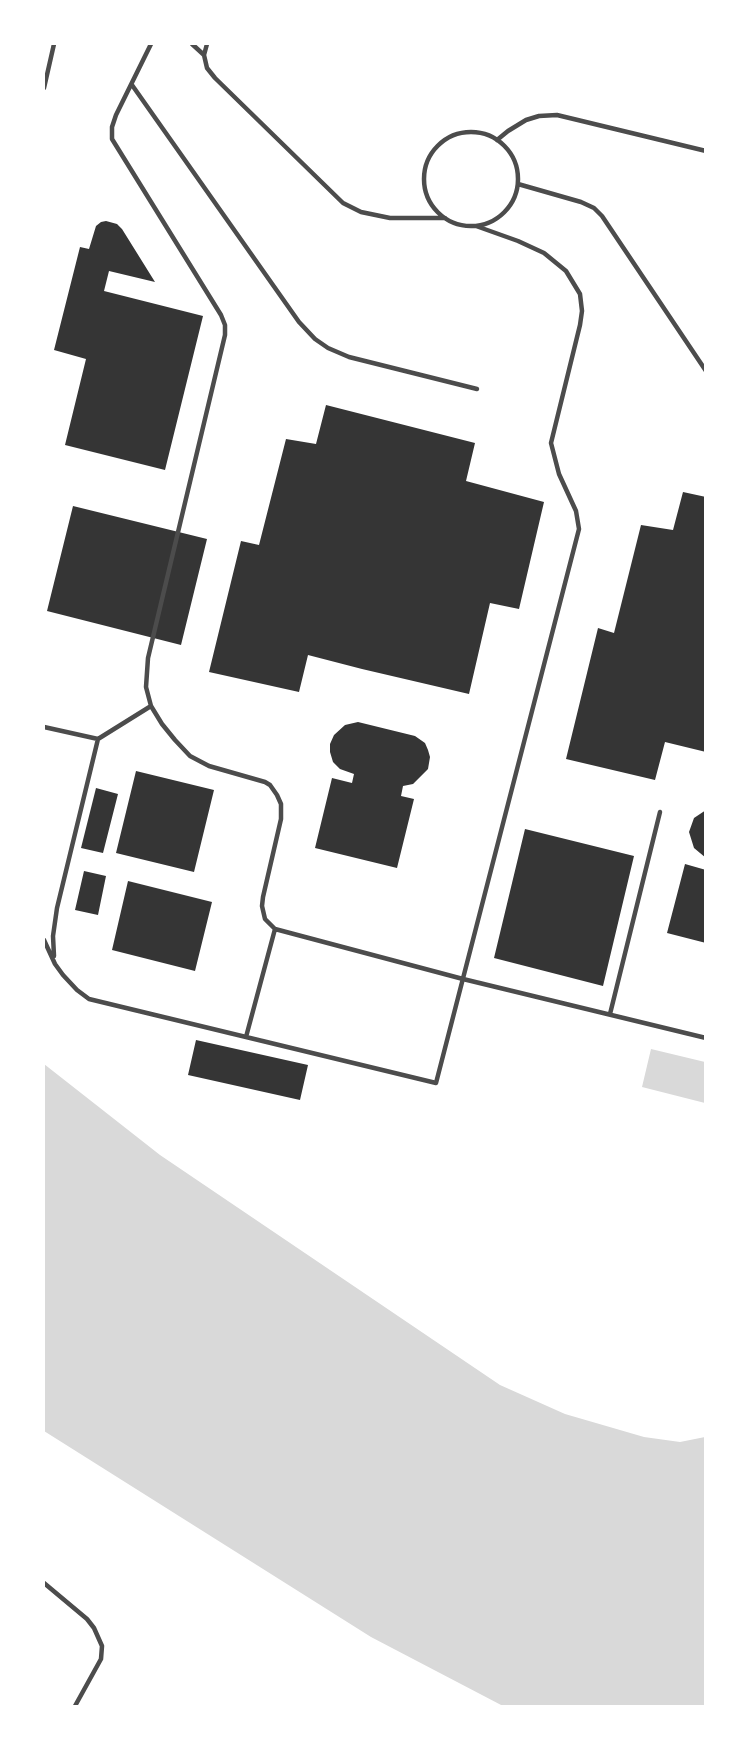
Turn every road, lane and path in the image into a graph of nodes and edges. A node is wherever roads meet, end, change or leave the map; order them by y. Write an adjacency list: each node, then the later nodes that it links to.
1 (54, 44): 7 (lane)
2 (151, 44): 6 (lane)
3 (192, 44): 5 (lane)
4 (207, 44): 5 (lane)
5 (204, 55): 11 (lane)
6 (132, 85): 14 (lane); 15 (lane)
7 (44, 88)
8 (497, 140): 9 (lane); 10 (lane); 11 (lane)
9 (705, 151)
10 (518, 184): 12 (lane); 13 (lane)
11 (445, 218): 12 (lane)
12 (476, 226): 22 (lane)
13 (705, 371)
14 (477, 389)
15 (151, 706): 17 (lane); 19 (lane)
16 (44, 727): 17 (lane)
17 (98, 739): 21 (lane)
18 (660, 812): 23 (lane)
19 (275, 930): 22 (lane); 24 (lane)
20 (44, 940): 21 (lane)
21 (55, 964): 24 (lane)
22 (463, 979): 23 (lane); 24 (lane)
23 (610, 1014): 25 (lane)
24 (246, 1037)
25 (705, 1038)
26 (44, 1583): 27 (lane)
27 (75, 1707)

